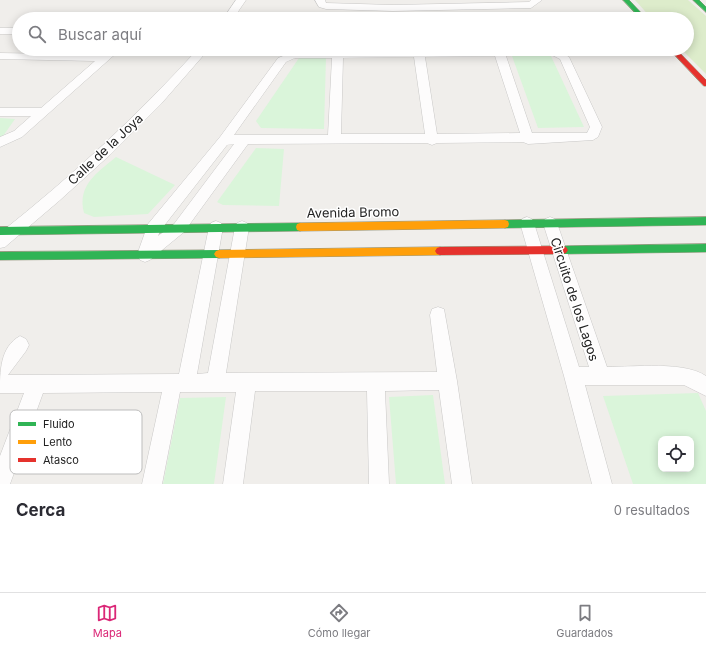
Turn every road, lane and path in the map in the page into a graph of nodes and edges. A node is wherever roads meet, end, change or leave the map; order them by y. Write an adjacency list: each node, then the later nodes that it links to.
1 (241, 0): 9 (street)
2 (320, 0): 7 (street)
3 (537, 0): 6 (street)
4 (626, 0): 10 (main road)
5 (696, 0): 8 (main road)
6 (464, 3): 7 (street)
7 (393, 4)
8 (706, 10)
9 (233, 12)
10 (637, 12)
11 (0, 31): 12 (street)
12 (12, 31)
13 (0, 56): 21 (street)
14 (197, 56): 38 (street, Calle de la Joya)
15 (288, 56): 26 (street)
16 (338, 56): 28 (street)
17 (419, 56): 29 (street)
18 (500, 56): 25 (street)
19 (562, 56): 25 (street)
20 (679, 56): 22 (main road)
21 (106, 58): 24 (street)
22 (706, 84)
23 (0, 112): 24 (street)
24 (45, 112): 30 (street)
25 (528, 139): 29 (street)
26 (224, 140): 27 (street); 36 (street)
27 (244, 140): 28 (street); 37 (street)
28 (334, 140): 29 (street)
29 (432, 140)
30 (0, 142)
31 (706, 220): 33 (main road, Avenida Bromo)
32 (526, 223): 33 (main road, Avenida Bromo); 35 (main road, Avenida Bromo); 42 (street, Circuito de los Lagos)
33 (550, 223): 41 (street, Circuito de los Lagos)
34 (216, 227): 35 (main road, Avenida Bromo); 37 (main road, Avenida Bromo); 43 (street)
35 (242, 227): 44 (street)
36 (153, 228): 37 (main road, Avenida Bromo); 38 (main road, Avenida Bromo); 45 (street)
37 (179, 228): 45 (street)
38 (7, 231): 39 (street, Calle de la Joya)
39 (0, 242)
40 (706, 248): 41 (main road)
41 (559, 250): 42 (main road); 51 (street, Circuito de los Lagos)
42 (535, 251): 44 (main road); 50 (street, Circuito de los Lagos)
43 (210, 254): 44 (main road); 45 (main road); 55 (street)
44 (236, 254): 56 (street)
45 (145, 255): 46 (main road)
46 (0, 256)
47 (438, 315): 52 (street)
48 (20, 345): 49 (street)
49 (0, 370)
50 (573, 376): 51 (street, Circuito de los Lagos); 67 (street, Circuito de los Lagos)
51 (601, 376): 59 (street, Circuito de los Lagos)
52 (448, 381): 54 (street); 66 (street)
53 (247, 382): 54 (street); 56 (street); 64 (street)
54 (376, 382): 65 (street)
55 (180, 383): 56 (street); 58 (street); 63 (street)
56 (215, 383)
57 (0, 384): 58 (street)
58 (37, 384): 60 (street)
59 (706, 387)
60 (27, 410)
61 (10, 456): 62 (street)
62 (0, 483)
63 (152, 484)
64 (234, 484)
65 (379, 484)
66 (462, 484)
67 (602, 484)

